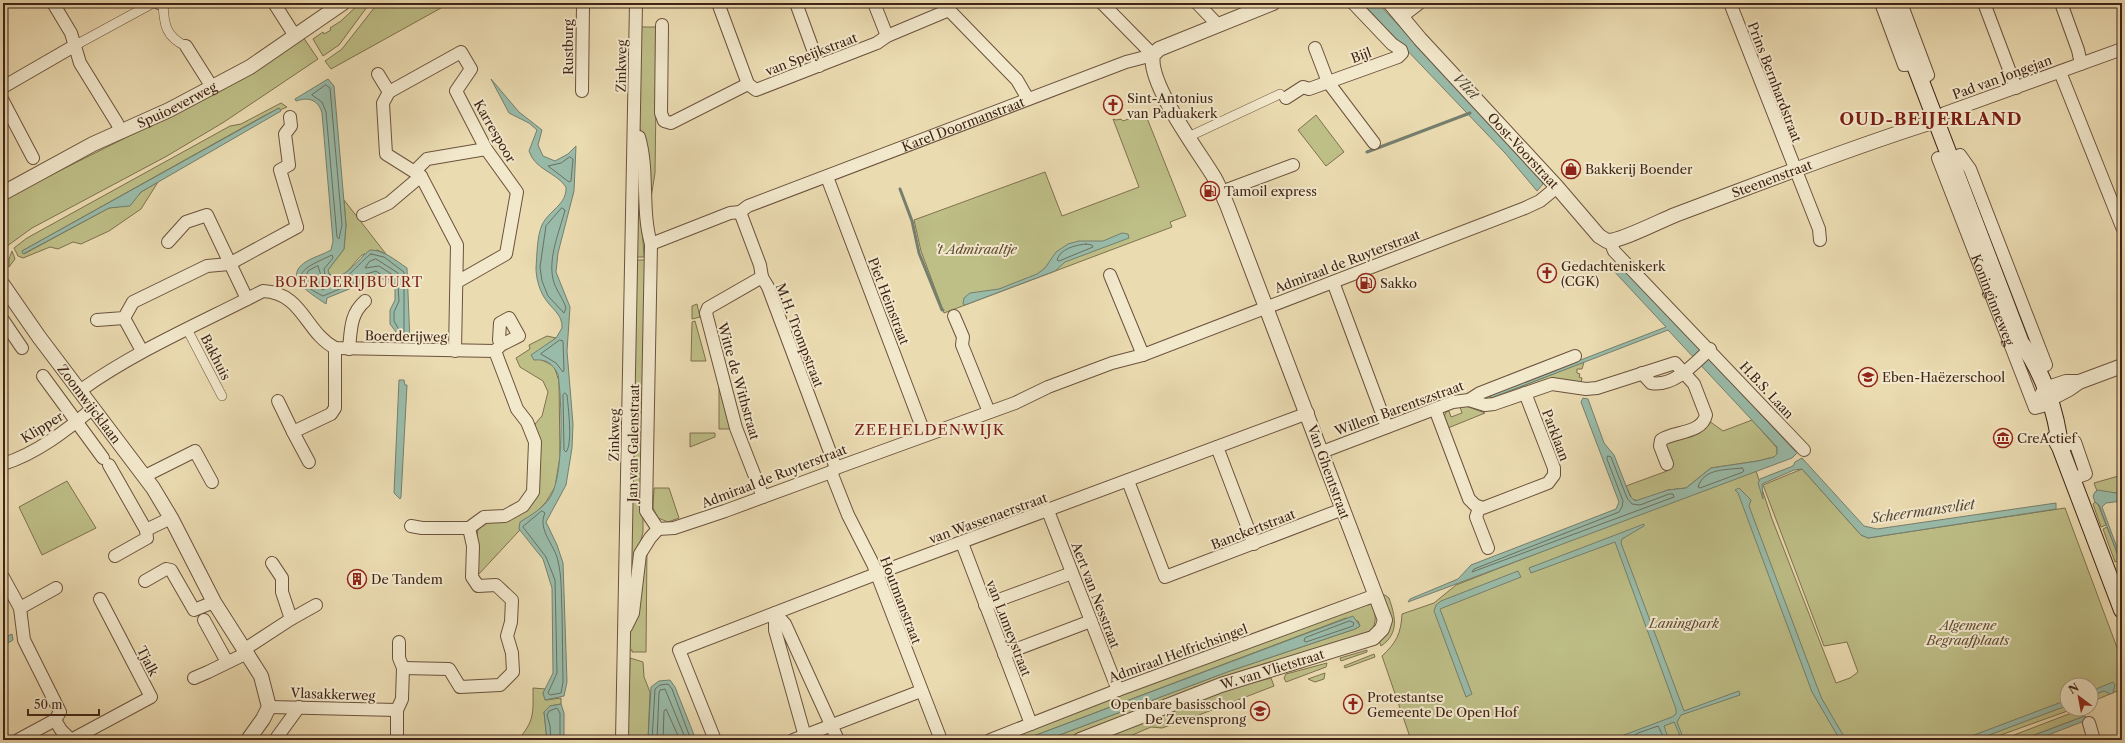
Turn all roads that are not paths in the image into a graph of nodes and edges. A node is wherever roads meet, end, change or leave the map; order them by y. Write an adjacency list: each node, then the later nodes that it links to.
1 (53, 3): 28 (street)
2 (160, 3): 28 (street); 29 (street)
3 (274, 3): 26 (street)
4 (342, 3): 26 (street, Spuioeverweg)
5 (583, 3): 44 (street, Rustburg)
6 (636, 3): 51 (street, Zinkweg)
7 (718, 3): 40 (street)
8 (796, 3): 35 (street)
9 (874, 3): 27 (street)
10 (1102, 3): 32 (street)
11 (1197, 3): 25 (street)
12 (1273, 3): 25 (street, Karel Doormanstraat)
13 (1353, 3): 39 (street, Bijl)
14 (1390, 3): 23 (street, Oost-Voorstraat)
15 (1418, 3): 23 (street)
16 (1730, 3): 60 (street, Prins Bernhardstraat)
17 (1881, 3): 33 (street)
18 (1891, 3): 33 (main road, Koninginneweg)
19 (1900, 3): 38 (street)
20 (1984, 3): 43 (street)
21 (2061, 3): 34 (street)
22 (947, 7): 27 (street, van Speijkstraat); 47 (street, van Speijkstraat)
23 (1401, 16): 64 (street, Oost-Voorstraat)
24 (662, 25): 40 (street)
25 (1218, 25): 32 (street, Karel Doormanstraat)
26 (296, 36): 42 (street, Spuioeverweg)
27 (887, 36): 35 (street, van Speijkstraat)
28 (74, 46): 41 (street); 52 (street)
29 (186, 46): 42 (street)
30 (1315, 48): 39 (street)
31 (2122, 49): 34 (street, Pad van Jongejan)
32 (1153, 55): 47 (street, Karel Doormanstraat); 53 (street, Van Ghentstraat)
33 (1914, 64): 38 (main road, Koninginneweg)
34 (2081, 64): 36 (street, Pad van Jongejan)
35 (819, 66): 40 (street, van Speijkstraat)
36 (2060, 72): 43 (street, Pad van Jongejan); 70 (street)
37 (378, 74): 45 (street)
38 (1920, 80): 50 (main road, Koninginneweg)
39 (1328, 82): 46 (street, Bijl); 54 (street)
40 (748, 84)
41 (3, 87)
42 (212, 87): 52 (street, Spuioeverweg)
43 (2016, 88): 50 (street, Pad van Jongejan)
44 (582, 91)
45 (389, 92): 55 (street, Karrespoor); 61 (street)
46 (1283, 96): 53 (street)
47 (1028, 100): 62 (street, Karel Doormanstraat)
48 (3, 101): 57 (street)
49 (290, 117): 75 (street)
50 (1934, 119): 60 (street, Steenenstraat); 63 (main road, Koninginneweg)
51 (634, 130): 74 (street, Zinkweg); 156 (street, Zinkweg)
52 (121, 132): 66 (street, Spuioeverweg)
53 (1188, 137): 65 (street, Van Ghentstraat)
54 (1374, 143)
55 (486, 149): 61 (street); 78 (street, Karrespoor)
56 (1960, 155): 67 (street, Koninginneweg)
57 (33, 158)
58 (1938, 158): 63 (street, Koninginneweg)
59 (1293, 165): 65 (street)
60 (1795, 171): 71 (street, Prins Bernhardstraat); 72 (street, Steenenstraat)
61 (418, 173): 69 (street); 78 (street)
62 (827, 176): 68 (street, Karel Doormanstraat); 115 (street, Piet Heinstraat)
63 (1953, 182): 67 (main road, Koninginneweg); 105 (street, Koninginneweg)
64 (1557, 187): 72 (street, Oost-Voorstraat); 79 (street, Admiraal de Ruyterstraat)
65 (1221, 192): 83 (street, Van Ghentstraat)
66 (3, 193)
67 (1974, 200): 89 (main road, Koninginneweg); 99 (street, Koninginneweg)
68 (740, 212): 74 (street, Karel Doormanstraat); 77 (street, M.H. Trompstraat)
69 (363, 215)
70 (2122, 227)
71 (1820, 240)
72 (1610, 241): 95 (street, H.B.S. Laan)
73 (168, 242): 75 (street)
74 (651, 244): 133 (street, Jan van Galenstraat)
75 (229, 264): 81 (street); 85 (street)
76 (1110, 274): 96 (street)
77 (762, 277): 122 (street, M.H. Trompstraat); 126 (street, Witte de Withstraat)
78 (457, 282): 94 (street)
79 (1333, 282): 83 (street, Admiraal de Ruyterstraat); 113 (street)
80 (4, 289): 102 (street, Zoomwijcklaan)
81 (247, 299): 88 (street); 91 (street)
82 (365, 301): 92 (street)
83 (1266, 307): 96 (street, Admiraal de Ruyterstraat); 111 (street, Van Ghentstraat)
84 (954, 316): 110 (street)
85 (124, 318): 87 (street); 93 (street)
86 (3, 320): 90 (street)
87 (97, 320)
88 (187, 329): 93 (street); 104 (street, Bakhuis)
89 (2021, 343): 99 (main road, Koninginneweg); 105 (main road, Koninginneweg)
90 (22, 348)
91 (335, 348): 92 (street, Boerderijweg); 114 (street)
92 (349, 349): 94 (street, Boerderijweg)
93 (142, 351): 102 (street)
94 (455, 351): 132 (street, Boerderijweg)
95 (1708, 351): 100 (street); 117 (street, H.B.S. Laan)
96 (1143, 355): 110 (street, Admiraal de Ruyterstraat)
97 (1575, 356): 106 (street, Willem Barentszstraat)
98 (2122, 366): 105 (street)
99 (2036, 369): 105 (main road, Koninginneweg)
100 (1684, 372): 103 (street); 121 (street)
101 (43, 376): 112 (street, Zoomwijcklaan)
102 (80, 390): 108 (street, Zoomwijcklaan)
103 (1525, 393): 106 (street); 127 (street, Parklaan)
104 (222, 396)
105 (2046, 399): 151 (main road, Koninginneweg)
106 (1469, 400): 109 (street, Willem Barentszstraat)
107 (278, 401): 114 (street)
108 (93, 408): 112 (street, Klipper); 123 (street, Zoomwijcklaan)
109 (1435, 409): 113 (street, Willem Barentszstraat); 127 (street)
110 (989, 412): 115 (street, Admiraal de Ruyterstraat)
111 (1308, 413): 116 (street, van Wassenaerstraat); 118 (street, Van Ghentstraat)
112 (77, 421): 120 (street, Klipper); 134 (street, Zoomwijcklaan)
113 (1387, 427): 118 (street, Willem Barentszstraat)
114 (293, 432): 119 (street)
115 (925, 435): 122 (street, Admiraal de Ruyterstraat)
116 (1218, 447): 124 (street, van Wassenaerstraat); 136 (street)
117 (1804, 450)
118 (1322, 452): 128 (street, Van Ghentstraat)
119 (309, 462)
120 (3, 464)
121 (1667, 464)
122 (833, 470): 126 (street, Admiraal de Ruyterstraat); 141 (street, Houtmanstraat)
123 (145, 476): 125 (street); 130 (street, Zoomwijcklaan)
124 (1128, 481): 129 (street, van Wassenaerstraat); 136 (street, Banckertstraat)
125 (212, 482)
126 (763, 497): 133 (street, Admiraal de Ruyterstraat)
127 (1479, 508): 137 (street)
128 (1343, 509): 136 (street, Banckertstraat); 145 (street, Van Ghentstraat)
129 (1048, 511): 135 (street, van Wassenaerstraat); 140 (street, Aert van Nesstraat)
130 (171, 518): 134 (street); 147 (street, Zoomwijcklaan)
131 (411, 526): 132 (street)
132 (468, 528): 162 (street)
133 (658, 529): 156 (street)
134 (146, 530): 138 (street)
135 (962, 543): 141 (street, van Wassenaerstraat); 149 (street, van Lumeystraat)
136 (1254, 544)
137 (1488, 548)
138 (115, 556)
139 (272, 563): 153 (street)
140 (1072, 573): 149 (street); 155 (street, Aert van Nesstraat)
141 (876, 575): 152 (street, van Wassenaerstraat); 165 (street, Houtmanstraat)
142 (3, 577): 150 (street)
143 (145, 581): 147 (street)
144 (56, 588): 150 (street)
145 (1376, 595): 157 (street, Van Ghentstraat); 164 (street, Admiraal Helfrichsingel)
146 (100, 599): 176 (street, Tjalk)
147 (214, 602): 159 (street, Zoomwijcklaan)
148 (316, 605): 153 (street)
149 (986, 605): 160 (street, van Lumeystraat)
150 (20, 608): 171 (street)
151 (2122, 610)
152 (775, 613): 172 (street); 173 (street); 181 (street, van Wassenaerstraat)
153 (291, 619): 159 (street)
154 (204, 620): 161 (street)
155 (1091, 622): 160 (street); 164 (street, Aert van Nesstraat)
156 (624, 630): 180 (street, Zinkweg)
157 (1376, 636): 186 (street, W. van Vlietstraat)
158 (399, 642): 162 (street)
159 (246, 651): 161 (street); 166 (street, Zoomwijcklaan)
160 (1004, 654): 170 (street, van Lumeystraat)
161 (227, 662): 163 (street)
162 (403, 668): 168 (street)
163 (194, 678)
164 (1118, 690): 170 (street, Admiraal Helfrichsingel)
165 (921, 691): 172 (street); 184 (street, Houtmanstraat)
166 (269, 706): 167 (street, Vlasakkerweg); 177 (street)
167 (299, 707): 168 (street, Vlasakkerweg); 178 (street)
168 (397, 710): 179 (street)
169 (2089, 723): 187 (street)
170 (1031, 724): 185 (street, Admiraal Helfrichsingel)
171 (58, 725): 174 (street); 175 (street); 176 (street)
172 (832, 725): 173 (street); 183 (street)
173 (806, 738): 182 (street)
174 (18, 740)
175 (53, 740)
176 (71, 740)
177 (248, 740)
178 (275, 740)
179 (398, 740)
180 (622, 740)
181 (715, 740)
182 (793, 740)
183 (838, 740)
184 (940, 740)
185 (990, 740)
186 (1080, 740)
187 (2094, 740)

